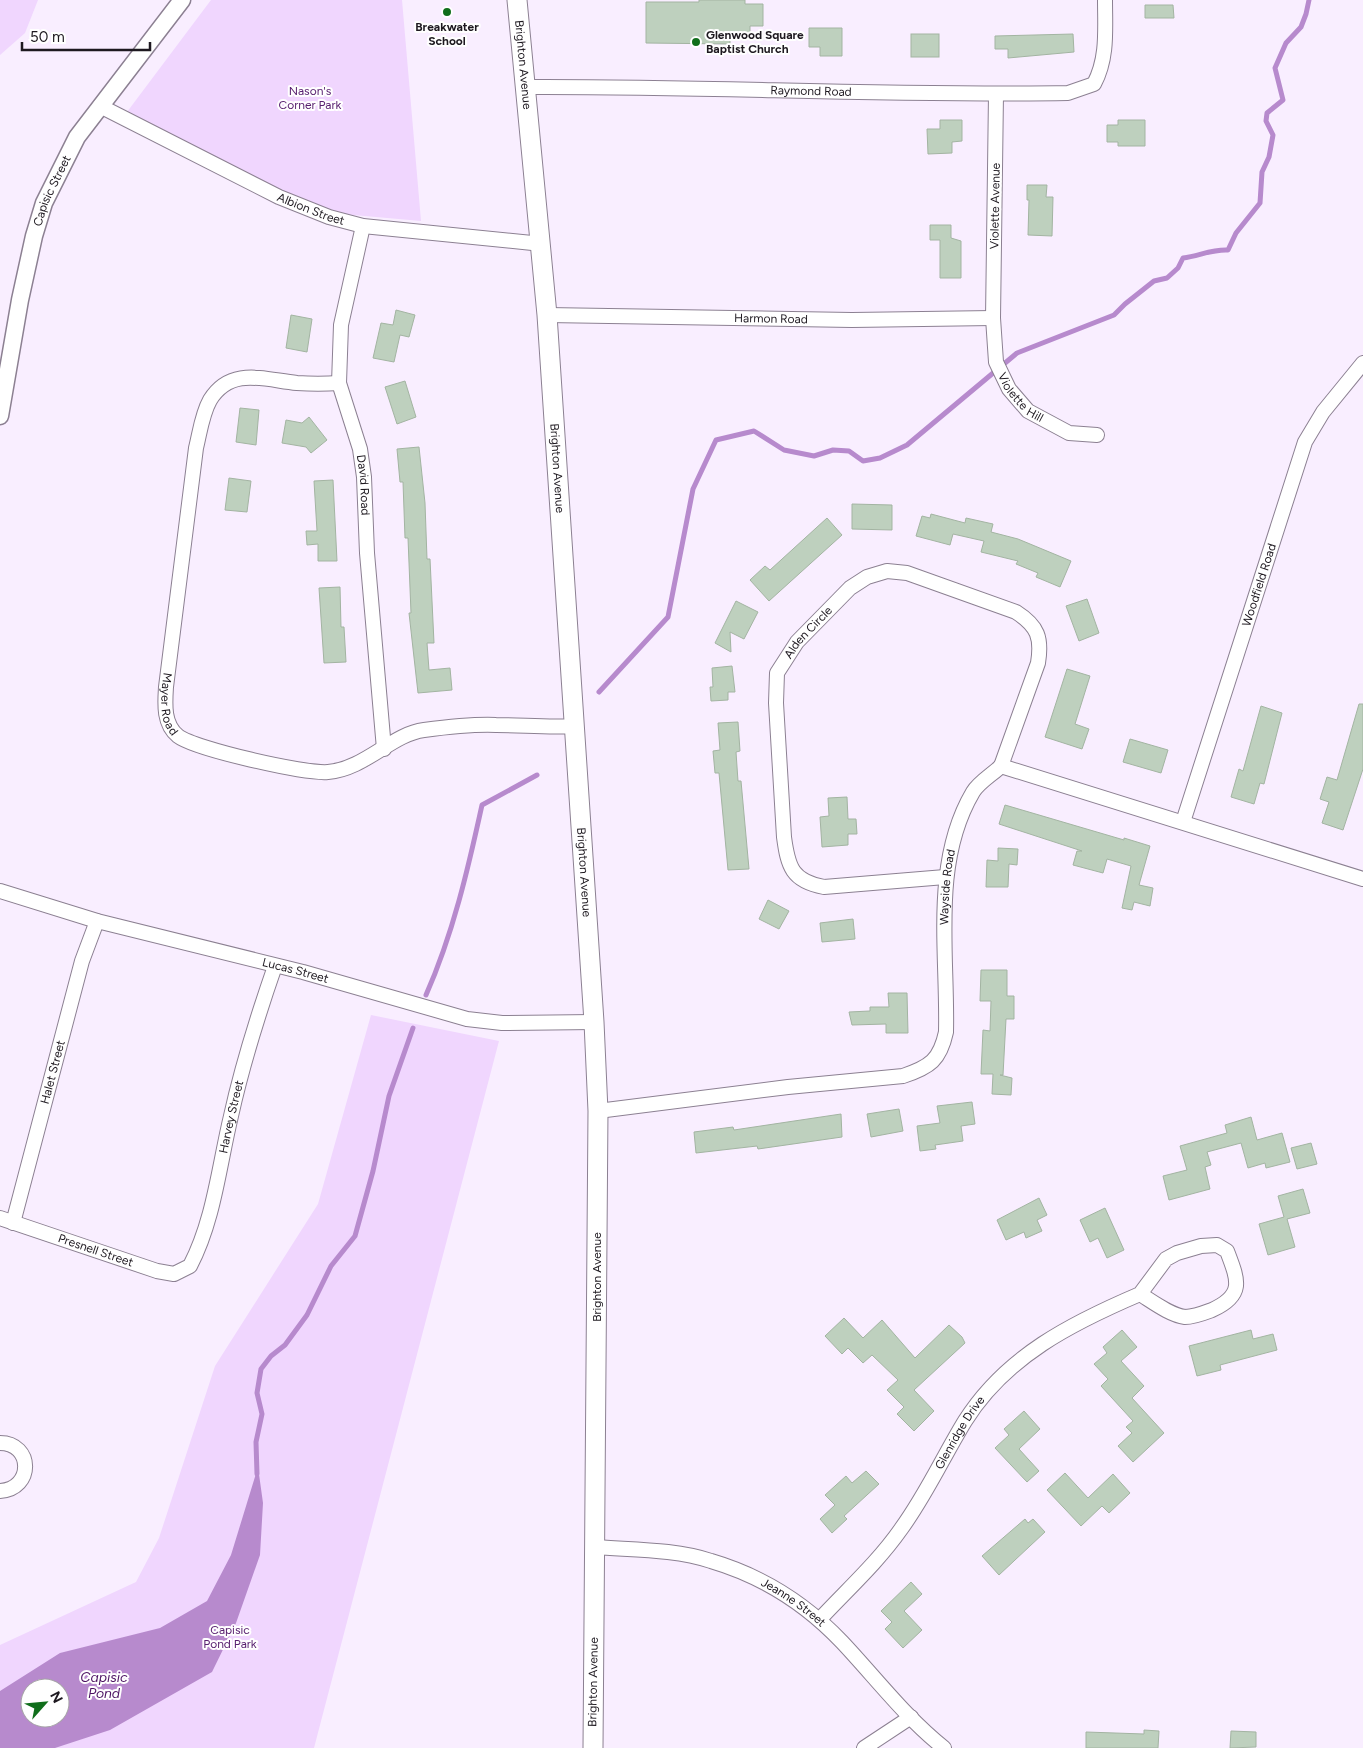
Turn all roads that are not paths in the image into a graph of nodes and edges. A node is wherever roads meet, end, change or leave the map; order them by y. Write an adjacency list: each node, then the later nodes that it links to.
1 (182, 0): 6 (street, Capisic Street)
2 (517, 0): 4 (main road, Brighton Avenue)
3 (1105, 0): 5 (street, Raymond Road)
4 (526, 87): 5 (street, Raymond Road); 8 (main road, Brighton Avenue)
5 (996, 94): 10 (street, Violette Avenue)
6 (100, 106): 7 (street, Albion Street); 13 (street, Capisic Street)
7 (363, 226): 8 (street, Albion Street); 12 (street, David Road)
8 (542, 244): 9 (main road, Brighton Avenue)
9 (548, 315): 10 (street, Harmon Road); 15 (main road, Brighton Avenue)
10 (993, 318): 14 (street, Violette Hill)
11 (1363, 363): 18 (street, Woodfield Road)
12 (340, 384): 16 (street, David Road); 16 (street, Mayer Road)
13 (0, 416)
14 (1097, 435)
15 (576, 726): 16 (street, Mayer Road); 24 (main road, Brighton Avenue)
16 (384, 748)
17 (1001, 766): 18 (street); 19 (street, Wayside Road); 19 (street, Alden Circle)
18 (1183, 822): 20 (street)
19 (945, 877): 25 (street, Wayside Road)
20 (1363, 879)
21 (0, 891): 22 (street, Lucas Street)
22 (97, 922): 23 (street, Lucas Street); 26 (street, Halet Street)
23 (275, 966): 24 (street, Lucas Street); 27 (street, Harvey Street)
24 (594, 1022): 25 (main road, Brighton Avenue)
25 (598, 1111): 31 (main road, Brighton Avenue)
26 (6, 1221): 27 (street, Presnell Street)
27 (190, 1266)
28 (1140, 1294): 28 (street, Glenridge Drive); 32 (street, Glenridge Drive)
29 (0, 1443): 30 (street)
30 (0, 1491)
31 (595, 1547): 32 (street, Jeanne Street); 34 (main road, Brighton Avenue)
32 (820, 1619): 33 (street, Jeanne Street)
33 (910, 1717): 35 (street); 36 (street, Jeanne Street)
34 (593, 1748)
35 (864, 1748)
36 (944, 1748)

